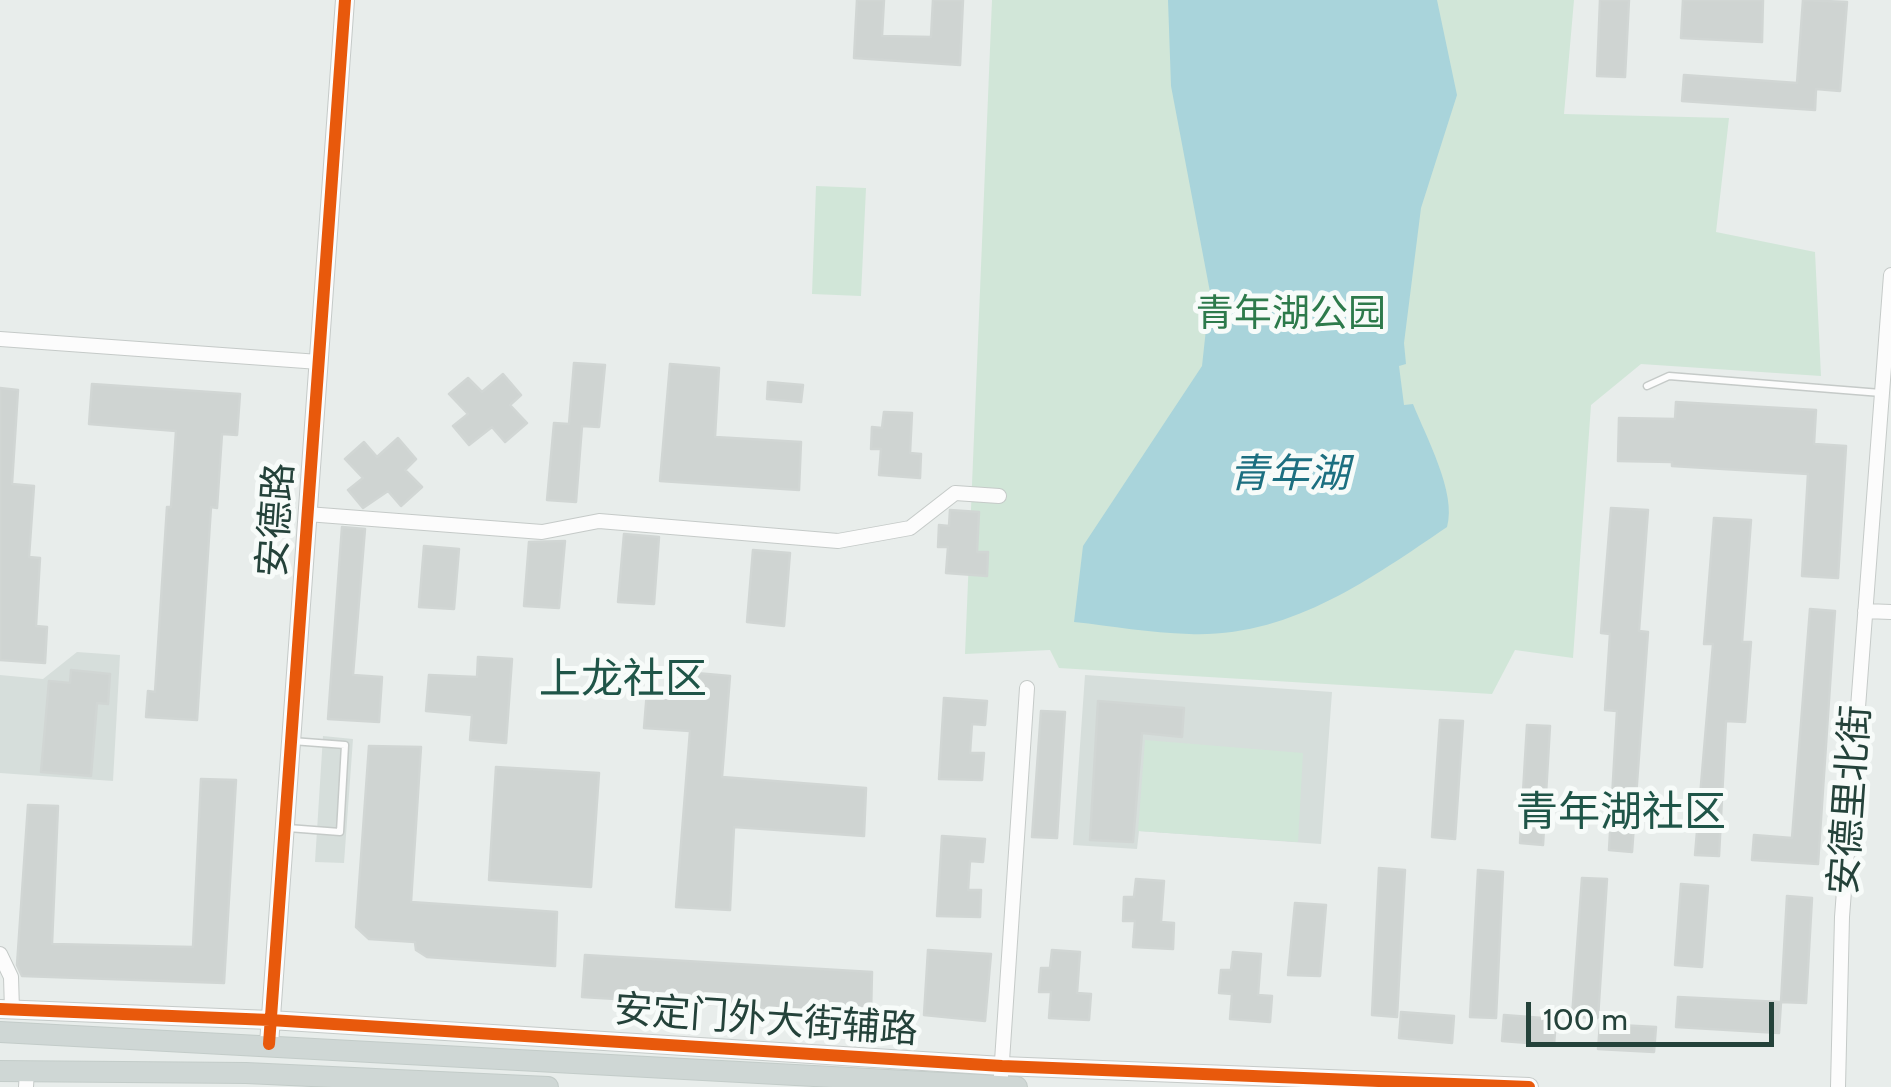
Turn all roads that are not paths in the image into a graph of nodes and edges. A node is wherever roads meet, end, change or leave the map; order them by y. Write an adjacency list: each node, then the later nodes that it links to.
1 (345, 0): 4 (street, 安德路)
2 (1891, 275): 6 (street, 安德里北街)
3 (0, 339): 4 (street)
4 (319, 362): 8 (street, 安德路)
5 (1647, 386): 6 (lane)
6 (1882, 393): 9 (street, 安德里北街)
7 (1000, 496): 8 (street)
8 (308, 514): 12 (street, 安德路)
9 (1865, 611): 10 (street); 26 (street, 安德里北街)
10 (1891, 612)
11 (1027, 688): 20 (street)
12 (291, 741): 13 (street, 安德路); 13 (lane)
13 (284, 828): 16 (street, 安德路)
14 (0, 954): 15 (street)
15 (6, 1009): 16 (street, 安定门外大街辅路)
16 (270, 1020): 18 (street, 安德路); 20 (street, 安定门外大街辅路)
17 (0, 1032): 18 (main road)
18 (268, 1044): 20 (main road)
19 (0, 1072): 21 (main road)
20 (1001, 1076): 24 (main road); 25 (street, 安定门外大街辅路)
21 (27, 1079): 22 (main road)
22 (246, 1080): 23 (main road)
23 (548, 1087)
24 (1017, 1087)
25 (1529, 1087)
26 (1838, 1087)

